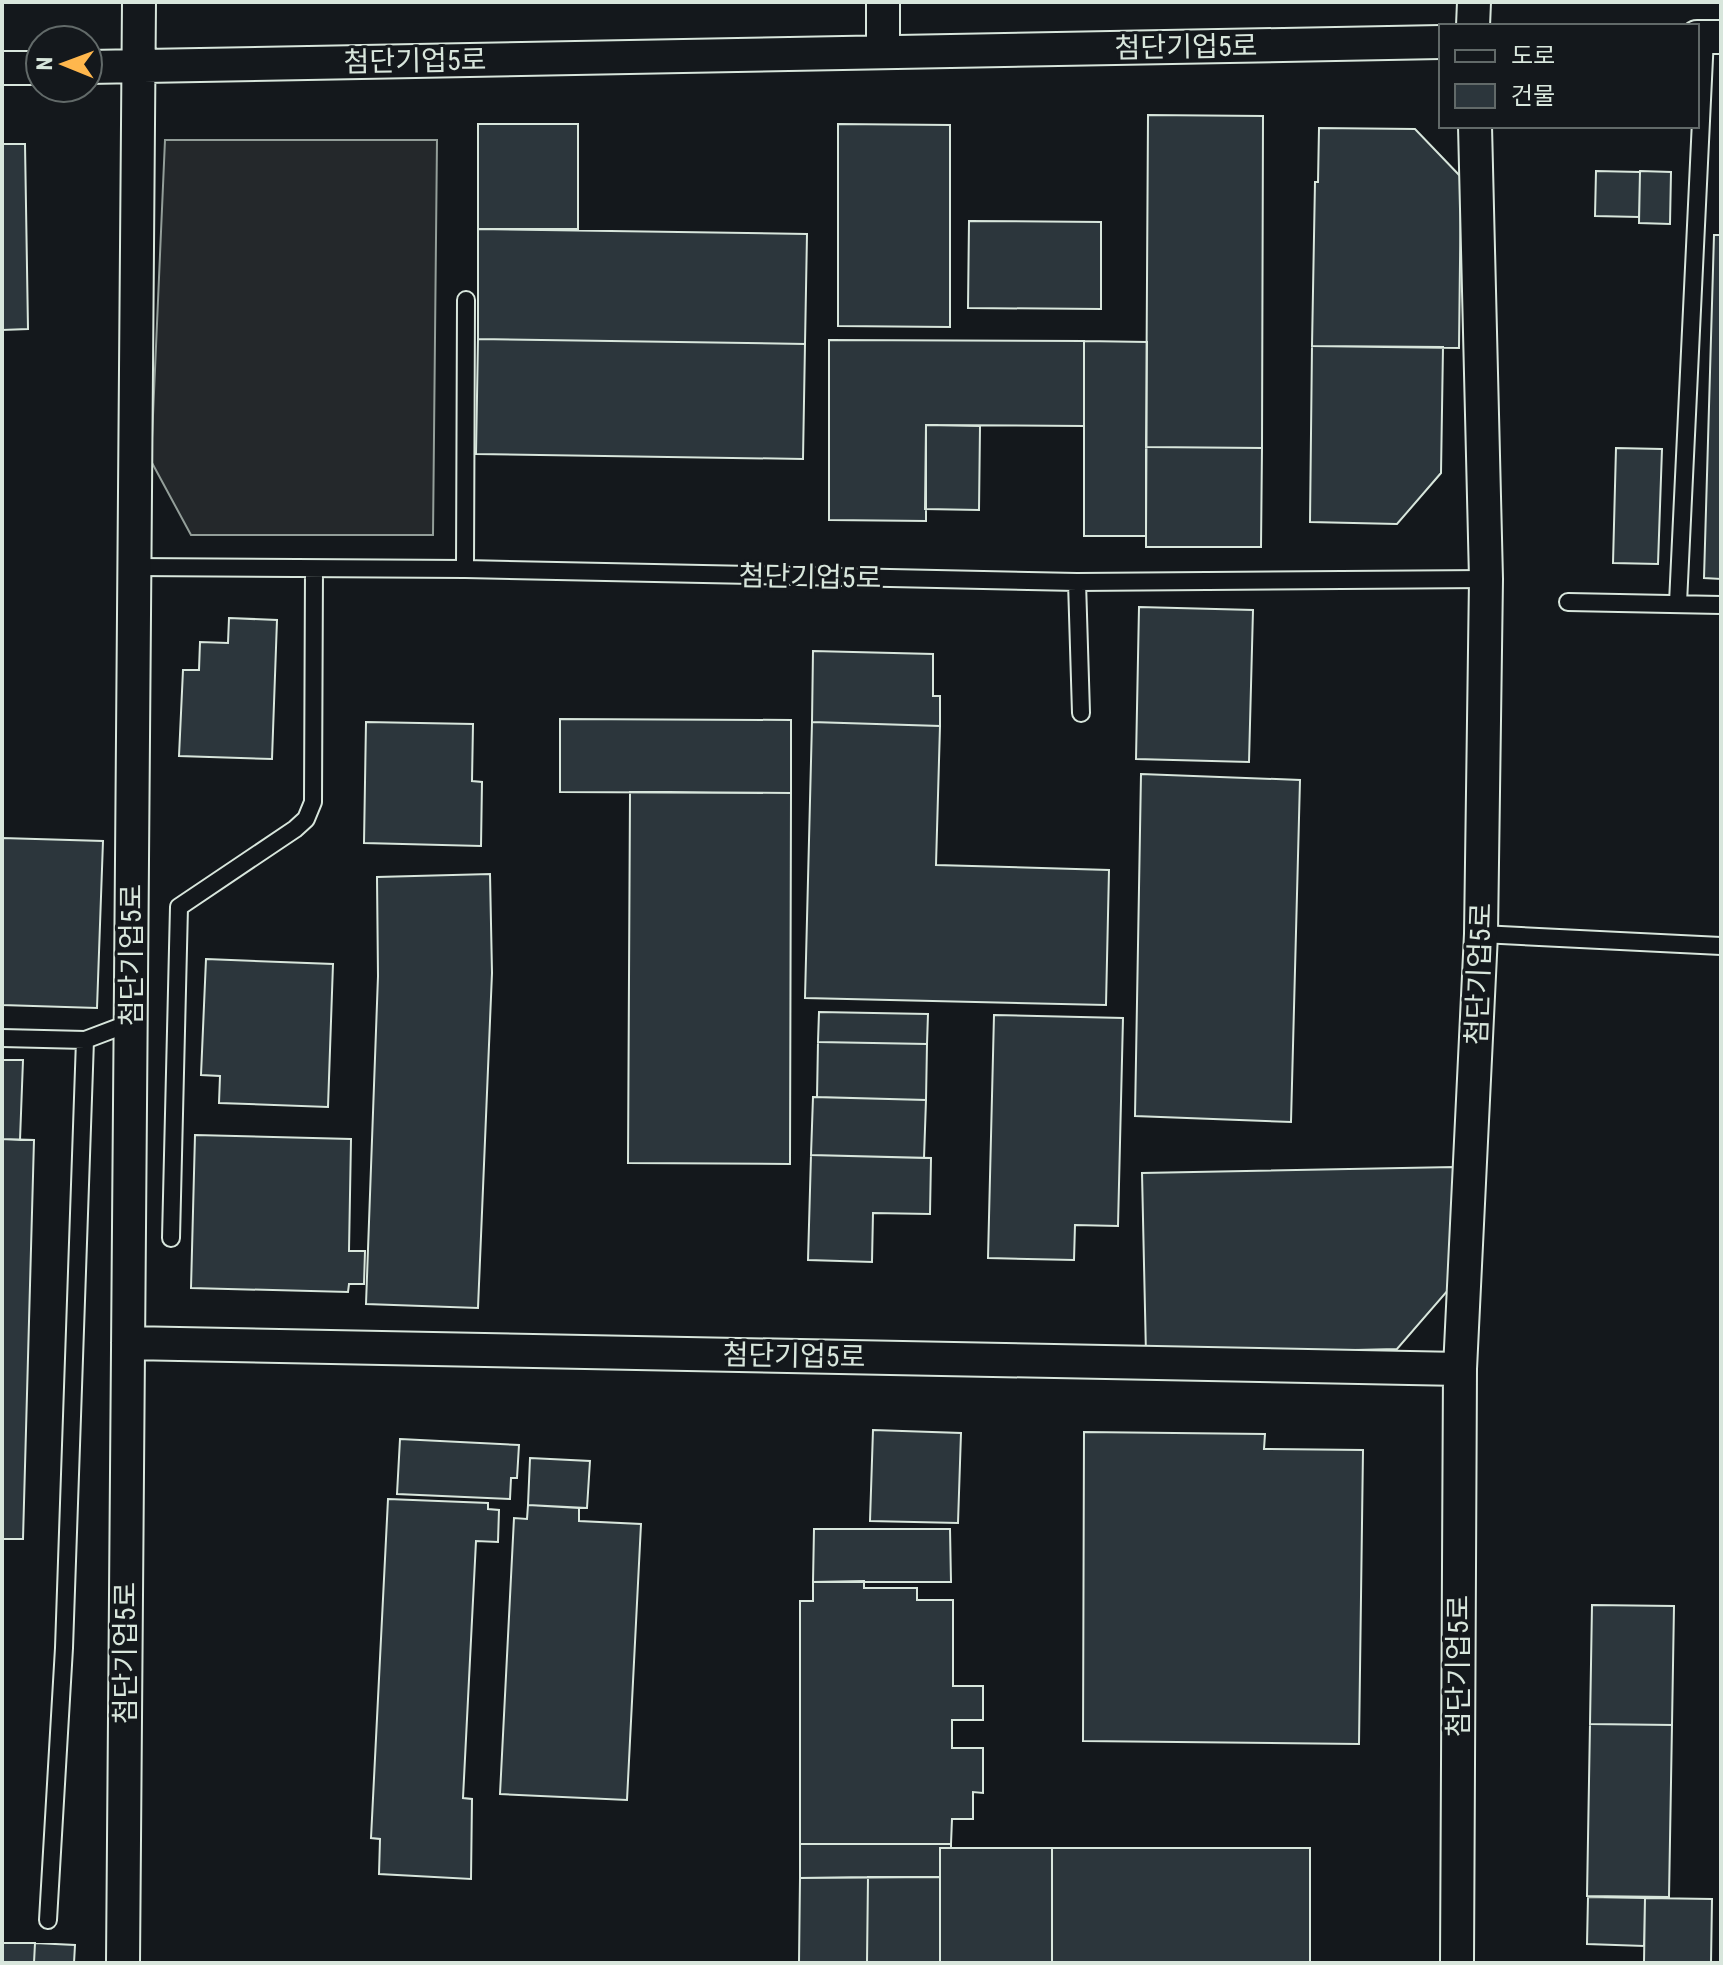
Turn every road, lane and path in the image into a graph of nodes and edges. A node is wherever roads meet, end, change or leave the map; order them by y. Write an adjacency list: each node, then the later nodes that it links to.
1 (139, 2): 8 (street, 첨단기업5로)
2 (883, 2): 7 (street)
3 (1474, 2): 4 (street)
4 (1473, 24)
5 (1708, 37): 20 (lane)
6 (1439, 42): 7 (street, 첨단기업5로)
7 (883, 52): 8 (street, 첨단기업5로)
8 (139, 66): 9 (street, 첨단기업5로); 14 (street, 첨단기업5로)
9 (104, 67)
10 (2, 68): 11 (street)
11 (24, 68)
12 (1475, 128): 17 (street, 첨단기업5로)
13 (466, 300): 16 (lane)
14 (134, 567): 15 (lane, 첨단기업5로); 25 (street, 첨단기업5로)
15 (314, 569): 16 (lane, 첨단기업5로); 28 (lane)
16 (465, 569): 18 (lane, 첨단기업5로)
17 (1486, 579): 18 (lane, 첨단기업5로); 23 (street, 첨단기업5로)
18 (1077, 582): 22 (lane)
19 (1568, 602): 20 (lane)
20 (1678, 603): 21 (lane)
21 (1721, 605)
22 (1081, 713)
23 (1481, 934): 24 (lane); 30 (street, 첨단기업5로)
24 (1721, 946)
25 (130, 1023): 27 (lane); 29 (street, 첨단기업5로)
26 (2, 1038): 27 (lane)
27 (85, 1040): 31 (lane)
28 (171, 1238)
29 (128, 1343): 30 (street, 첨단기업5로); 32 (street, 첨단기업5로)
30 (1460, 1369): 33 (street, 첨단기업5로)
31 (48, 1920)
32 (123, 1963)
33 (1457, 1963)

